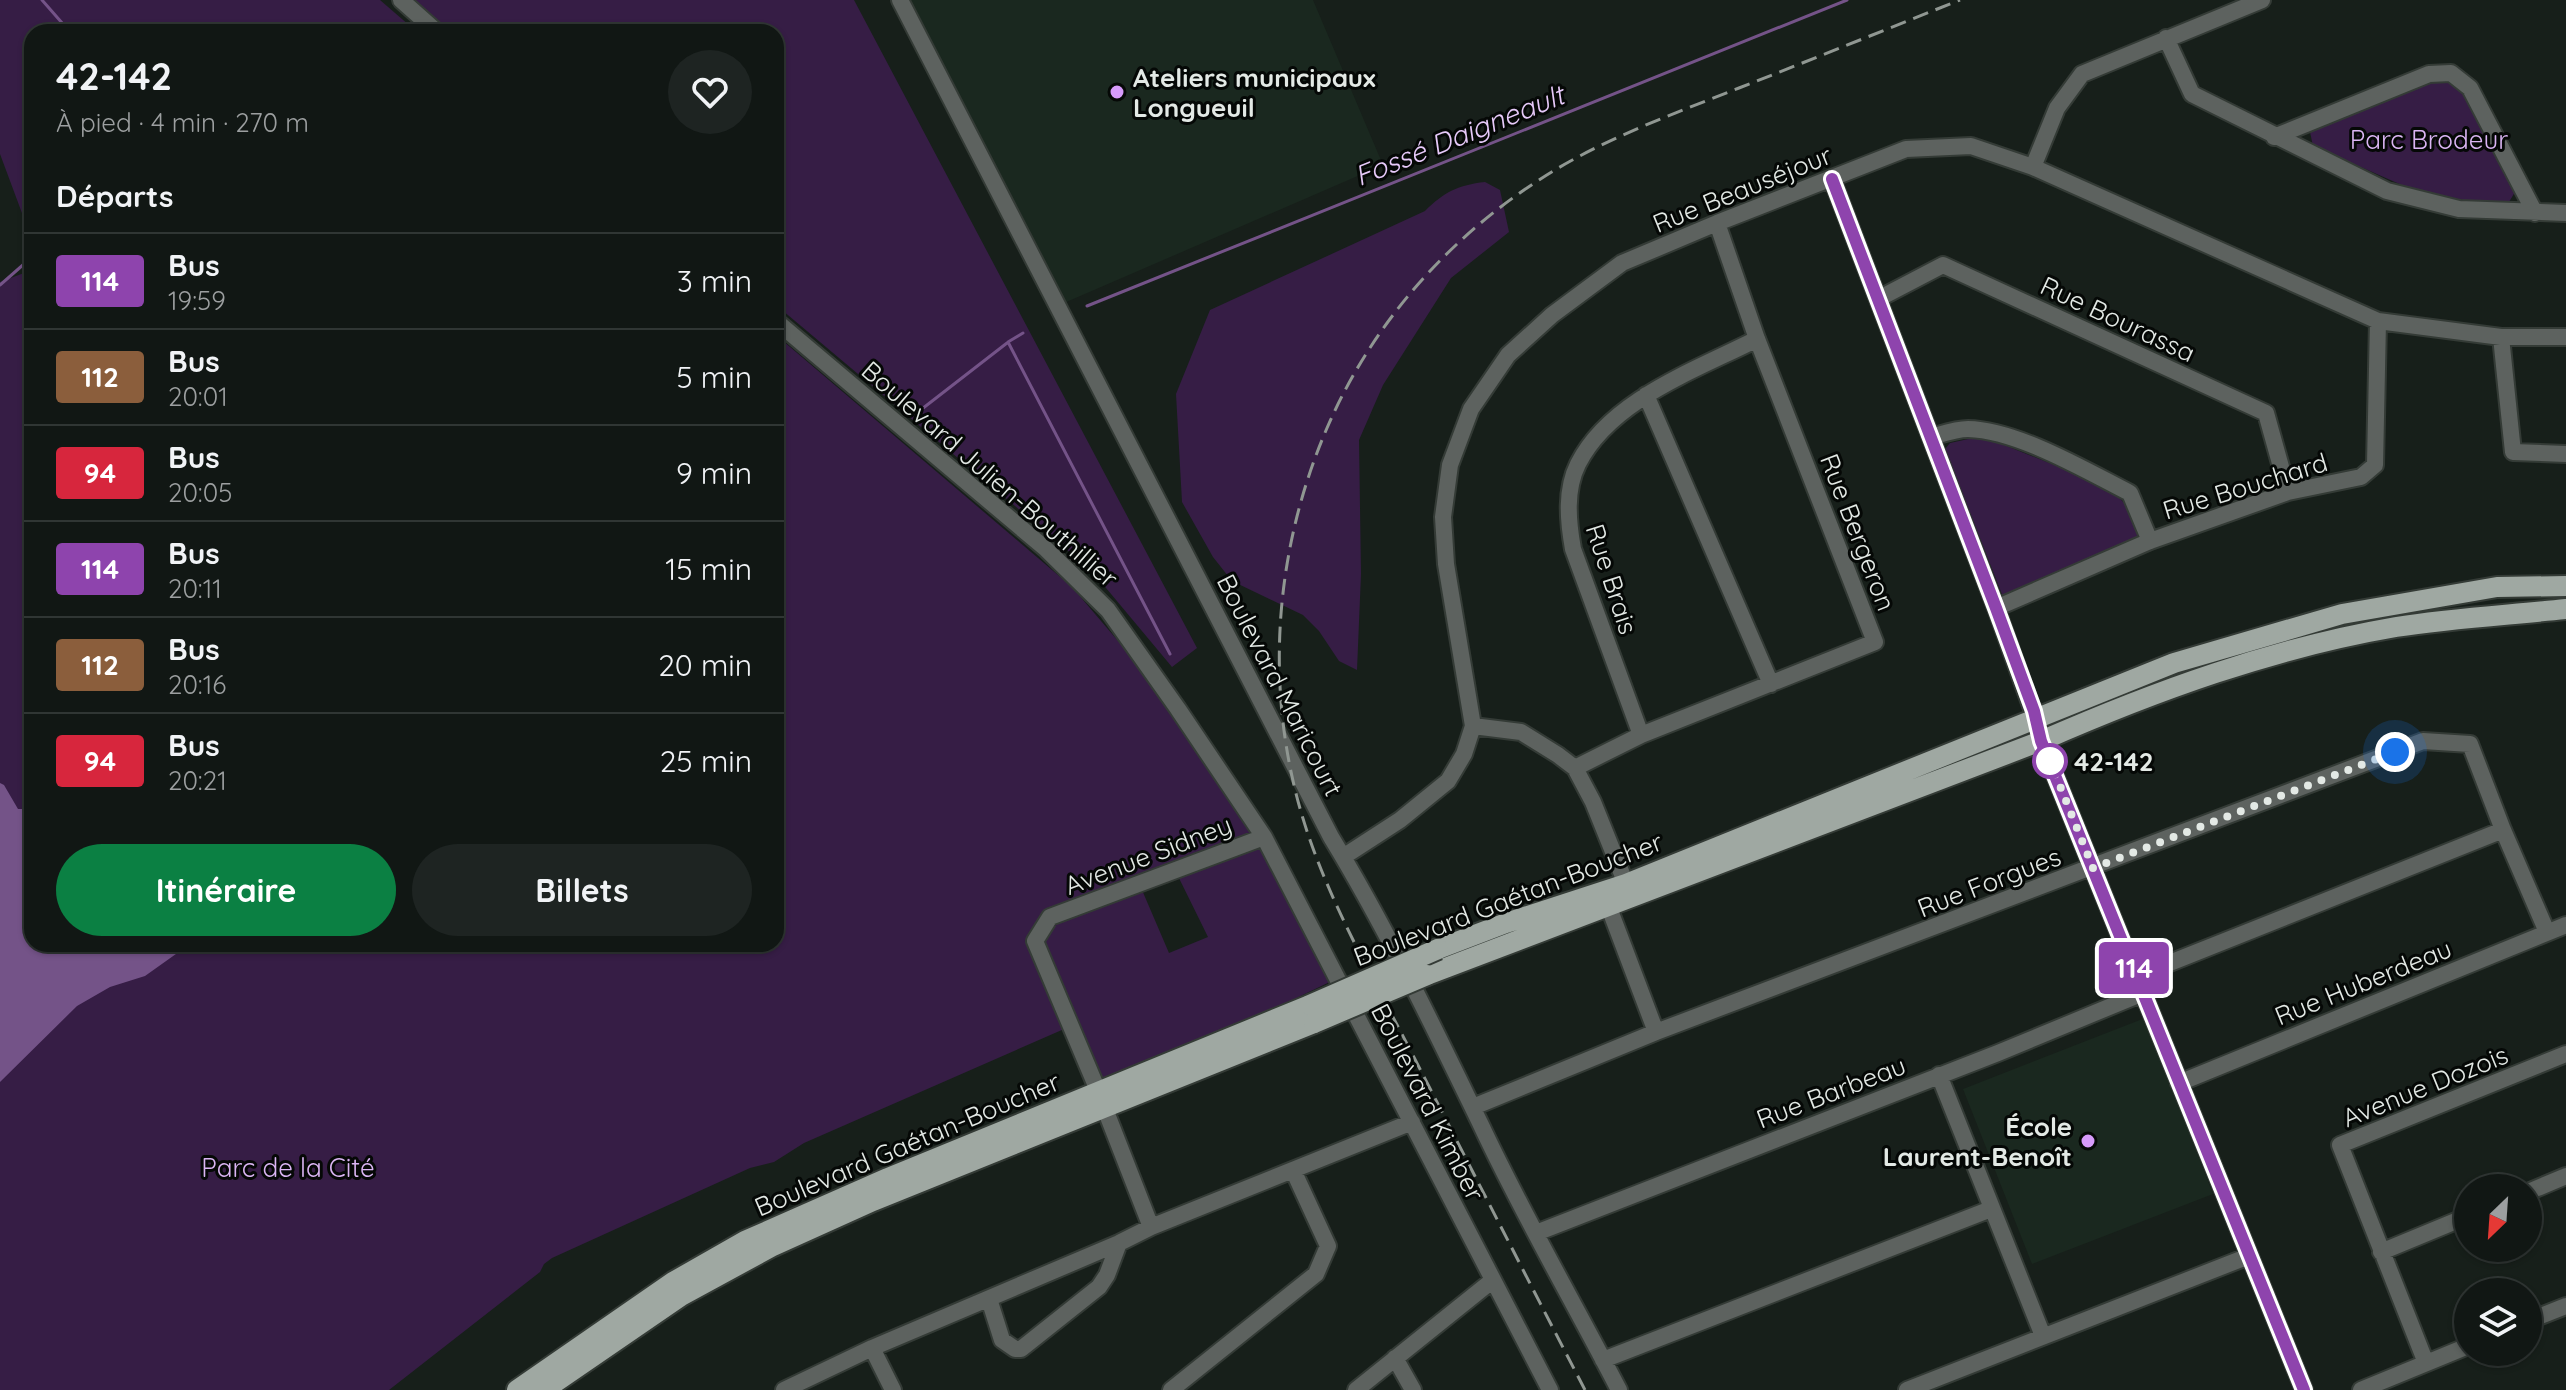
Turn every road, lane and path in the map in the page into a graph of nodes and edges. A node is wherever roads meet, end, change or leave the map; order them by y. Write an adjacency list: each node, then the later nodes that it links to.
1 (401, 0): 4 (street)
2 (900, 0): 34 (street, Boulevard Maricourt)
3 (2262, 0): 5 (street)
4 (428, 24)
5 (2166, 38): 6 (street); 7 (street)
6 (2274, 137): 9 (street); 9 (street)
7 (2033, 167): 8 (street, Rue Beauséjour); 13 (street, Rue Beauséjour)
8 (1832, 179): 11 (street, Rue Beauséjour); 12 (street)
9 (2535, 213): 10 (street)
10 (2566, 213)
11 (1717, 223): 17 (street, Rue Bergeron); 28 (street, Rue Beauséjour)
12 (1878, 299): 19 (street); 21 (street, Rue Bourassa)
13 (2378, 321): 15 (street, Rue Beauséjour); 21 (street, Rue Bouchard)
14 (784, 328): 33 (street, Boulevard Julien-Bouthillier)
15 (2501, 337): 16 (street, Rue Beauséjour); 20 (street)
16 (2566, 337)
17 (1757, 339): 18 (street, Rue Brais); 26 (street, Rue Bergeron)
18 (1646, 395): 26 (street); 29 (street, Rue Brais)
19 (1931, 437): 22 (street); 24 (street)
20 (2566, 454)
21 (2288, 492): 22 (street, Rue Bouchard)
22 (2150, 541): 24 (street, Rue Bouchard)
23 (2566, 586): 27 (main road, Boulevard Gaétan-Boucher)
24 (1996, 608): 27 (street)
25 (2566, 609): 30 (main road, Boulevard Gaétan-Boucher)
26 (1771, 684): 29 (street, Rue Bergeron)
27 (2036, 720): 30 (street); 36 (main road, Boulevard Gaétan-Boucher)
28 (1473, 726): 31 (street); 34 (street)
29 (1641, 735): 31 (street, Rue Bergeron)
30 (2041, 741): 35 (street); 37 (main road, Boulevard Gaétan-Boucher)
31 (1575, 768): 36 (street)
32 (2503, 830): 35 (street, Rue Forgues); 40 (street, Rue Forgues); 41 (street)
33 (1264, 837): 47 (street, Avenue Sidney); 49 (street, Boulevard Kimber)
34 (1343, 857): 48 (street, Boulevard Maricourt)
35 (2093, 868): 41 (street); 43 (street, Rue Forgues)
36 (1626, 884): 39 (main road, Boulevard Gaétan-Boucher)
37 (1608, 905): 39 (main road, Boulevard Gaétan-Boucher); 43 (street)
38 (2566, 925): 40 (street, Rue Huberdeau)
39 (1508, 932): 47 (main road, Boulevard Gaétan-Boucher, bridge)
40 (2547, 932): 46 (street, Rue Huberdeau)
41 (2137, 976): 42 (street)
42 (2143, 993): 45 (street, Rue Barbeau); 46 (street)
43 (1656, 1032): 48 (street, Rue Forgues)
44 (2566, 1054): 58 (street, Avenue Dozois)
45 (1939, 1075): 53 (street); 56 (street, Rue Barbeau)
46 (2179, 1083): 59 (street)
47 (1102, 1101): 55 (street, Avenue Sidney); 71 (main road, Boulevard Gaétan-Boucher); 72 (main road, Boulevard Gaétan-Boucher)
48 (1473, 1107): 56 (street, Boulevard Maricourt)
49 (1412, 1122): 50 (street); 60 (street, Boulevard Kimber)
50 (1293, 1170): 55 (street); 75 (street)
51 (2566, 1176): 52 (street)
52 (2542, 1186)
53 (1991, 1209): 64 (street); 68 (street)
54 (2454, 1222): 58 (street)
55 (1151, 1227): 57 (street)
56 (1536, 1233): 68 (street, Boulevard Maricourt)
57 (1119, 1243): 61 (street); 61 (street)
58 (2381, 1252): 69 (street, Avenue Dozois)
59 (2249, 1256): 64 (street); 70 (street)
60 (1493, 1280): 67 (street); 78 (street, Boulevard Kimber)
61 (989, 1299): 65 (street)
62 (2566, 1306): 63 (street)
63 (2542, 1315)
64 (2043, 1336): 80 (street)
65 (872, 1348): 73 (street); 74 (street)
66 (2454, 1352): 69 (street)
67 (1395, 1358): 76 (street); 77 (street)
68 (1603, 1360): 79 (street, Boulevard Maricourt)
69 (2426, 1363): 81 (street)
70 (2302, 1389)
71 (517, 1390)
72 (544, 1390)
73 (784, 1390)
74 (893, 1390)
75 (1171, 1390)
76 (1356, 1390)
77 (1413, 1390)
78 (1550, 1390)
79 (1619, 1390)
80 (1907, 1390)
81 (2361, 1390)

